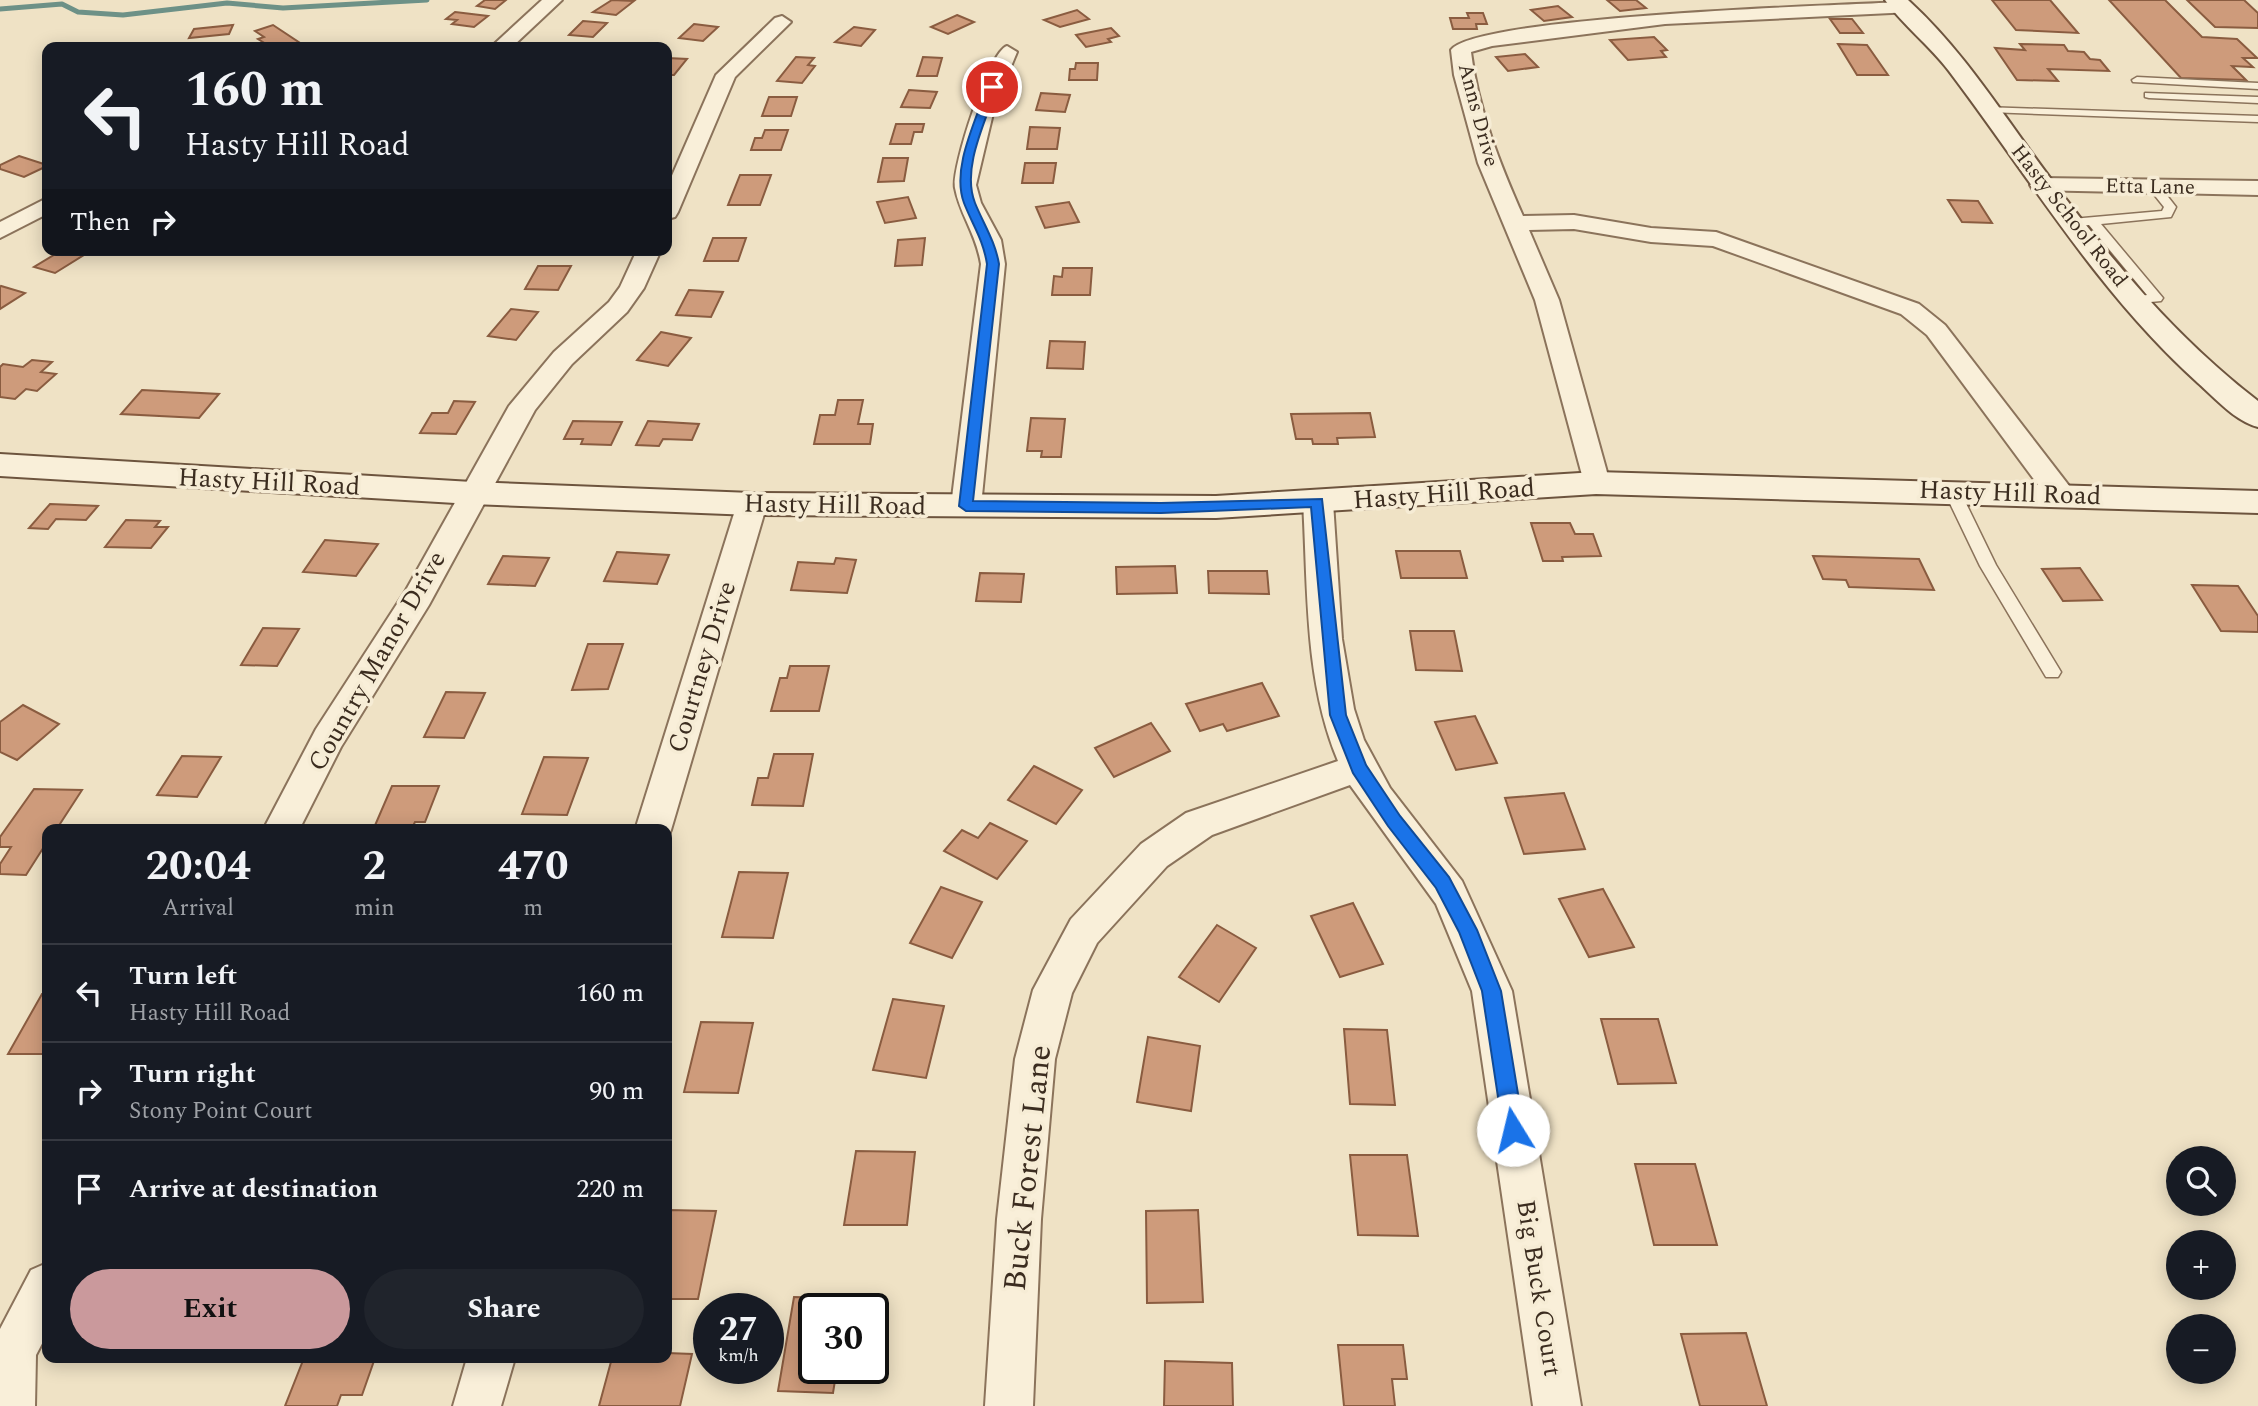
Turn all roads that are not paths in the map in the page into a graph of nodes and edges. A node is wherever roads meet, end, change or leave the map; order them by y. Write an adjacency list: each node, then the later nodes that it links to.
1 (553, 0): 4 (street)
2 (1900, 4): 9 (street, Hasty School Road); 19 (street, Anns Drive)
3 (782, 22): 15 (street)
4 (507, 42)
5 (1007, 52): 31 (street)
6 (2258, 86): 7 (lane)
7 (2150, 94): 8 (lane); 10 (lane)
8 (2258, 100)
9 (1988, 109): 10 (lane); 12 (street, Hasty School Road)
10 (2168, 116): 11 (lane)
11 (2258, 119)
12 (2041, 185): 13 (street, Etta Lane); 18 (street, Hasty School Road)
13 (2154, 187): 14 (street, Etta Lane); 18 (lane)
14 (2258, 188)
15 (672, 200)
16 (0, 206): 17 (street)
17 (37, 211): 20 (street)
18 (2082, 222): 22 (street, Hasty School Road)
19 (1514, 223): 24 (street, Anns Drive); 27 (street)
20 (0, 232)
21 (646, 256): 26 (street, Country Manor Drive)
22 (2258, 417)
23 (0, 465): 26 (street, Hasty Hill Road)
24 (1596, 483): 25 (street, Hasty Hill Road); 28 (street, Hasty Hill Road)
25 (1952, 491): 27 (street, Hasty Hill Road); 32 (lane)
26 (472, 493): 30 (street, Hasty Hill Road); 34 (street, Country Manor Drive)
27 (2060, 494): 29 (street, Hasty Hill Road)
28 (1318, 502): 31 (street, Hasty Hill Road); 33 (street, Big Buck Court)
29 (2258, 502)
30 (752, 504): 31 (street, Hasty Hill Road); 35 (street, Courtney Drive)
31 (966, 506)
32 (2052, 672)
33 (1359, 768): 40 (street, Buck Forest Lane); 41 (street, Big Buck Court)
34 (285, 824)
35 (655, 824)
36 (42, 1296): 38 (street)
37 (490, 1363): 39 (street)
38 (11, 1406)
39 (477, 1406)
40 (1009, 1406)
41 (1557, 1406)

